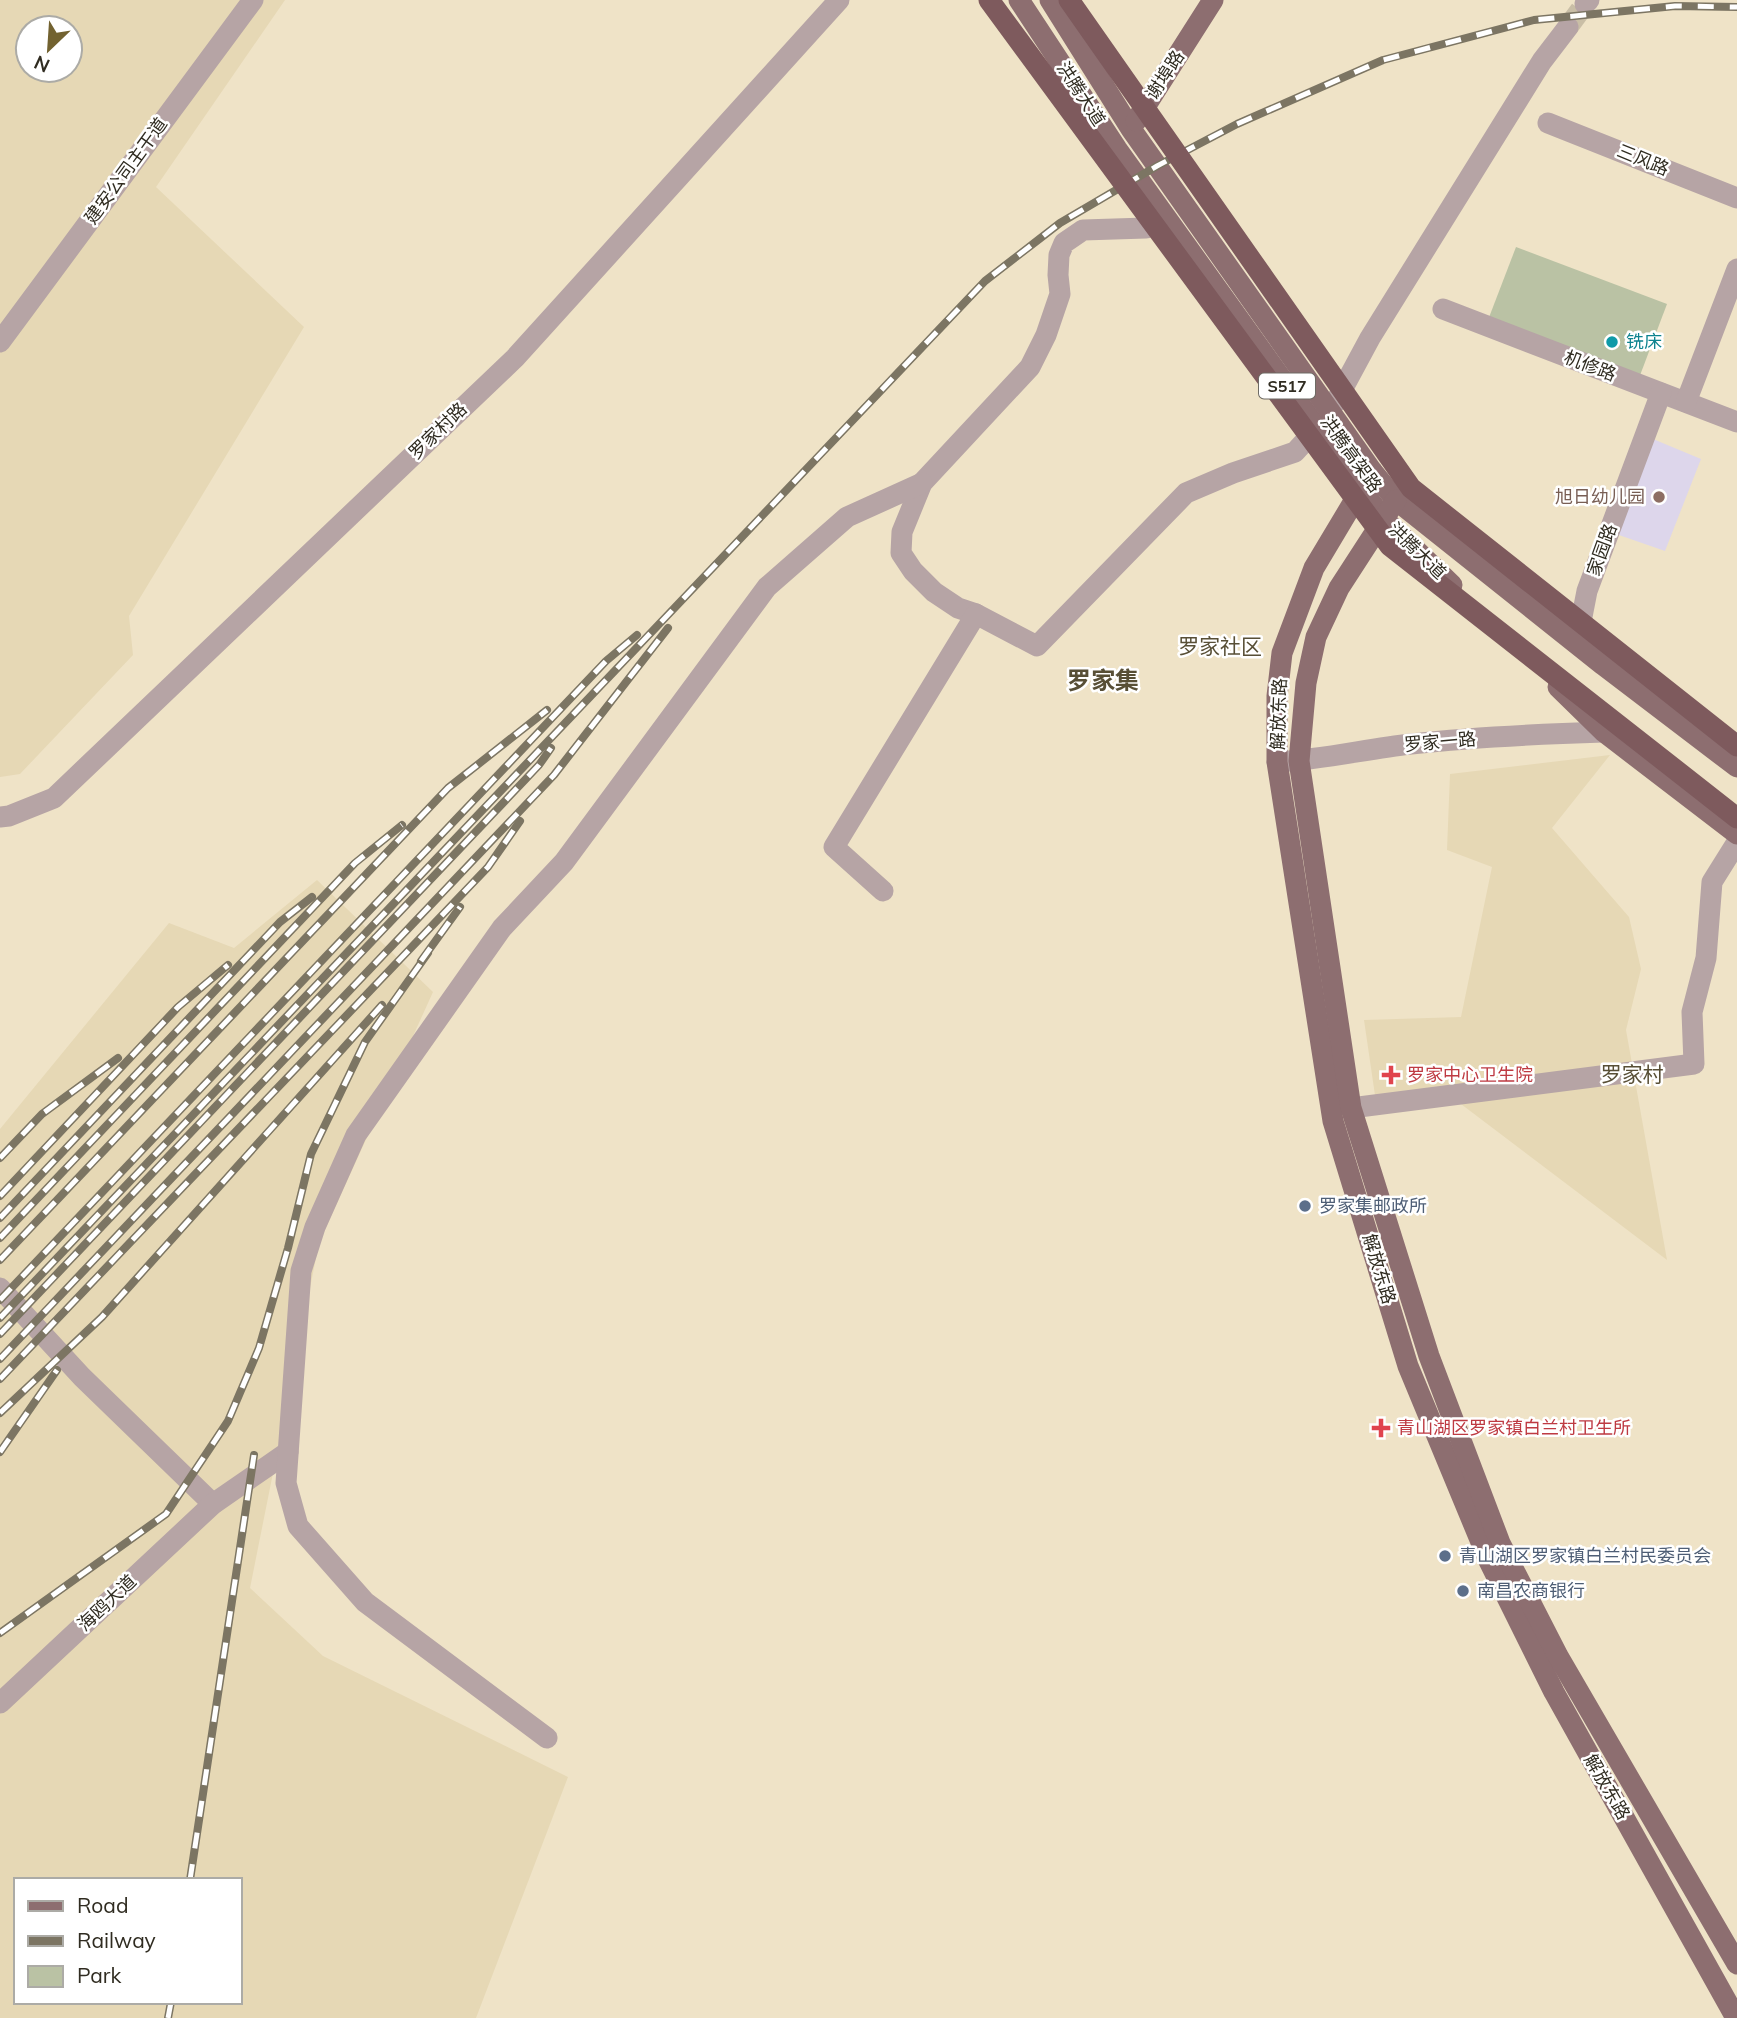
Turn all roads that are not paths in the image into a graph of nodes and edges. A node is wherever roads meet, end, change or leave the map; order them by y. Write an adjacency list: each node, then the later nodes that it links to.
1 (253, 0): 16 (street, 建安公司主干道)
2 (839, 0): 32 (street, 罗家村路)
3 (989, 0): 33 (highway, 洪腾高架路, bridge)
4 (1019, 0): 11 (main road, 洪腾大道 / S517)
5 (1050, 0): 10 (main road, 洪腾大道)
6 (1069, 0): 29 (highway, 洪腾高架路, bridge)
7 (1213, 0): 10 (main road, 谢埠路)
8 (1568, 27): 19 (street)
9 (1548, 123): 12 (street, 三风路)
10 (1130, 129): 11 (main road, 谢埠路); 19 (main road, 洪腾大道 / S517)
11 (1117, 149): 21 (main road, 洪腾大道 / S517)
12 (1737, 198)
13 (1146, 228): 23 (street)
14 (1737, 269): 18 (street)
15 (1443, 309): 17 (street, 机修路)
16 (0, 342)
17 (1661, 393): 18 (street, 机修路); 27 (street, 家园路)
18 (1686, 402): 20 (street, 机修路)
19 (1331, 410): 22 (main road, 洪腾大道 / S517)
20 (1737, 422)
21 (1317, 428): 22 (main road, 洪腾大道 / S517); 26 (street)
22 (1366, 479): 24 (main road, 洪腾大道 / S517); 25 (main road, 洪腾大道 / S517); 30 (main road, 解放东路)
23 (922, 483): 26 (street); 39 (street)
24 (1396, 500): 25 (main road, 解放东路); 27 (main road, 洪腾大道 / S517)
25 (1384, 519): 28 (main road, 洪腾大道 / S517); 30 (main road, 解放东路)
26 (976, 614): 36 (street)
27 (1602, 665): 31 (main road, 洪腾大道)
28 (1604, 732): 30 (street, 罗家一路); 34 (main road, 洪腾大道)
29 (1737, 746)
30 (1288, 761): 37 (main road, 解放东路); 44 (main road, 解放东路)
31 (1737, 767)
32 (0, 817)
33 (1737, 818)
34 (1737, 834)
35 (1737, 842): 37 (street)
36 (883, 891)
37 (1351, 1108): 43 (main road, 解放东路)
38 (0, 1288): 40 (street)
39 (288, 1451): 40 (street, 海鸥大道); 42 (street)
40 (213, 1504): 41 (street, 海鸥大道)
41 (0, 1703)
42 (547, 1738)
43 (1737, 1964)
44 (1736, 2018)

